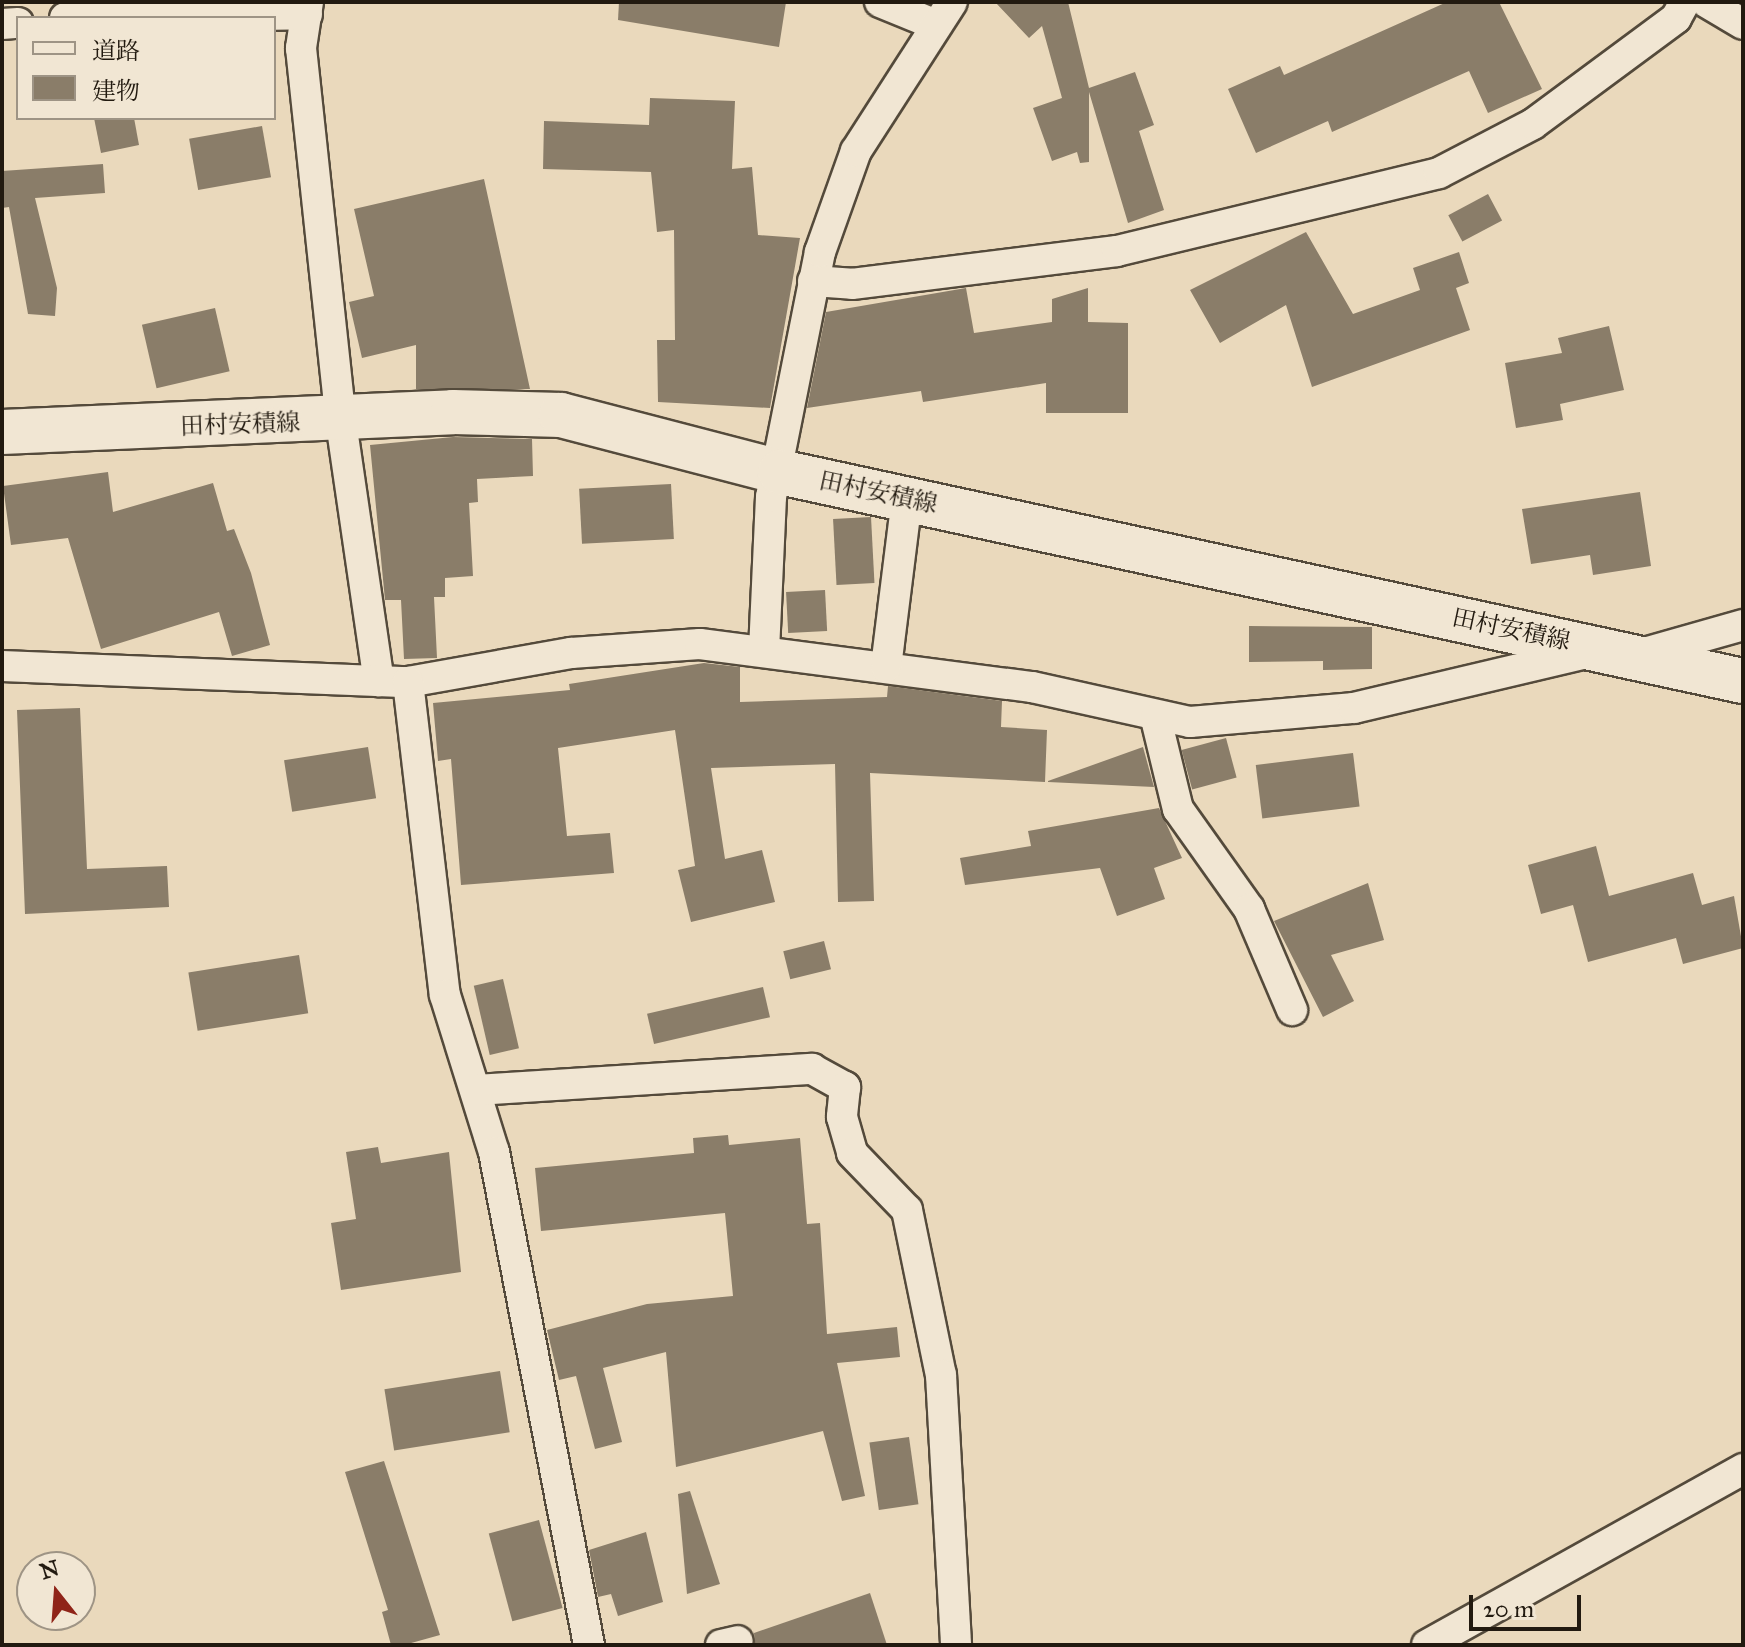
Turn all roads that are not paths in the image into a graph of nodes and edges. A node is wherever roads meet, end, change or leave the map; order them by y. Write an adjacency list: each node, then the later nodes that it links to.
1 (880, 2): 5 (street)
2 (1685, 2): 8 (street)
3 (1706, 2): 7 (street)
4 (308, 8): 6 (street); 9 (street)
5 (943, 13): 8 (street)
6 (114, 16)
7 (1743, 24)
8 (813, 281): 11 (street)
9 (341, 422): 10 (main road, 田村安積線); 11 (main road, 田村安積線); 19 (street)
10 (2, 432)
11 (780, 472): 12 (main road, 田村安積線); 14 (street)
12 (907, 499): 15 (main road, 田村安積線); 17 (street)
13 (1743, 625): 15 (street)
14 (764, 651): 17 (street); 19 (street)
15 (1615, 653): 18 (main road, 田村安積線); 20 (street)
16 (2, 666): 19 (street)
17 (886, 667): 20 (street)
18 (1743, 681)
19 (394, 682): 22 (street)
20 (1156, 719): 21 (street)
21 (1292, 1010)
22 (476, 1090): 24 (street); 25 (street)
23 (1743, 1469): 26 (street)
24 (589, 1645)
25 (956, 1645)
26 (1427, 1645)

